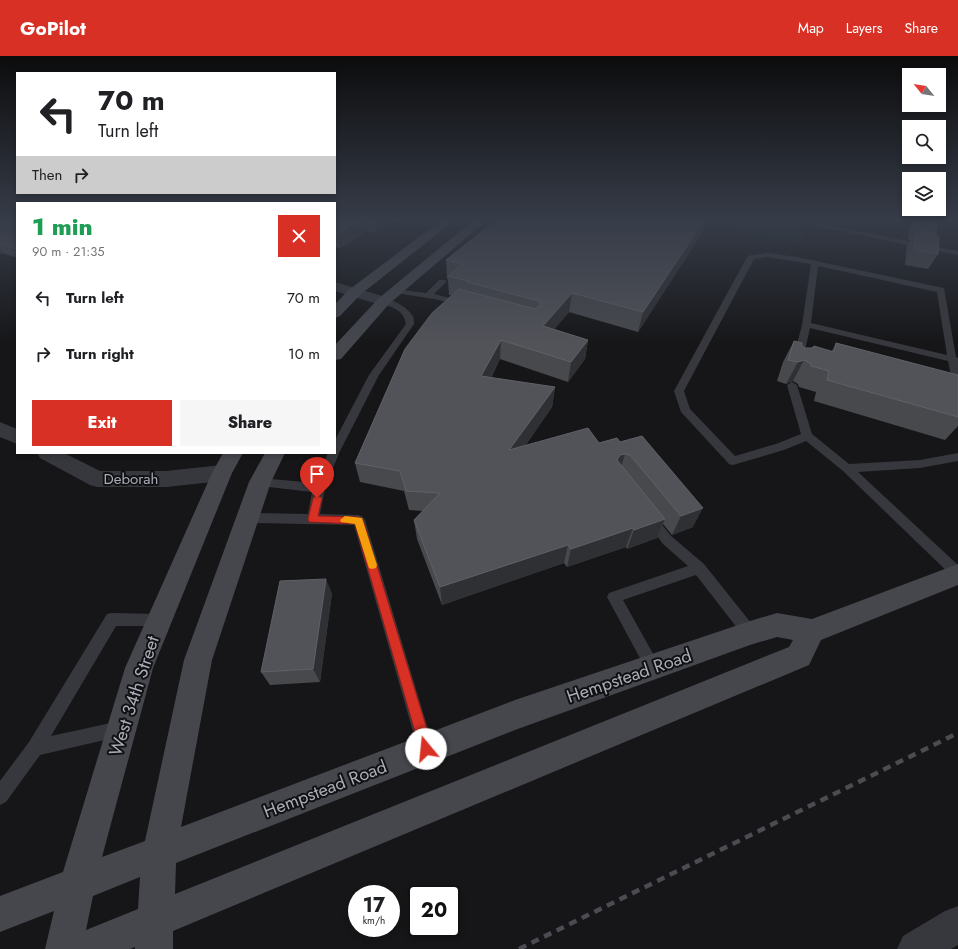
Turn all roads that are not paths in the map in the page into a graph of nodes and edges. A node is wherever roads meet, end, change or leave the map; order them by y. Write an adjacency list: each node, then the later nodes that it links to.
1 (395, 261): 8 (main road)
2 (431, 261): 9 (main road)
3 (749, 261): 20 (lane)
4 (803, 261): 5 (lane)
5 (816, 263): 13 (lane); 15 (lane)
6 (442, 282): 10 (lane)
7 (336, 286): 8 (street)
8 (355, 292): 9 (street); 12 (main road)
9 (389, 296): 10 (lane); 14 (main road); 22 (lane)
10 (428, 296): 11 (lane)
11 (468, 306)
12 (336, 312)
13 (806, 325): 15 (lane); 16 (lane)
14 (336, 354)
15 (955, 360): 18 (lane)
16 (797, 366)
17 (792, 385): 20 (lane)
18 (958, 386)
19 (0, 429): 21 (street)
20 (807, 436): 28 (lane)
21 (16, 437)
22 (336, 450)
23 (49, 454): 29 (street, Deborah)
24 (232, 454): 29 (main road, West 34th Street)
25 (275, 454): 30 (main road)
26 (334, 454): 31 (lane)
27 (958, 457): 28 (lane)
28 (847, 468): 36 (lane)
29 (222, 473): 37 (main road, West 34th Street)
30 (260, 482): 31 (lane); 33 (main road)
31 (319, 488): 34 (lane)
32 (643, 510): 35 (lane)
33 (248, 518): 34 (lane); 45 (main road)
34 (313, 519): 43 (lane)
35 (699, 568): 39 (lane); 40 (lane)
36 (958, 574): 38 (main road)
37 (160, 620): 41 (main road, West 34th Street); 42 (lane)
38 (812, 631): 39 (main road, Hempstead Road); 49 (main road)
39 (750, 633): 40 (main road, Hempstead Road)
40 (653, 668): 43 (main road, Hempstead Road)
41 (122, 729): 42 (lane); 46 (main road, West 34th Street)
42 (35, 748): 44 (lane)
43 (426, 749): 45 (main road, Hempstead Road)
44 (0, 796)
45 (159, 852): 46 (main road, Hempstead Road); 49 (main road)
46 (77, 885): 47 (main road, Hempstead Road); 50 (main road, West 34th Street)
47 (0, 914)
48 (958, 924): 52 (street)
49 (155, 934): 51 (main road)
50 (64, 949)
51 (85, 949)
52 (916, 949)

